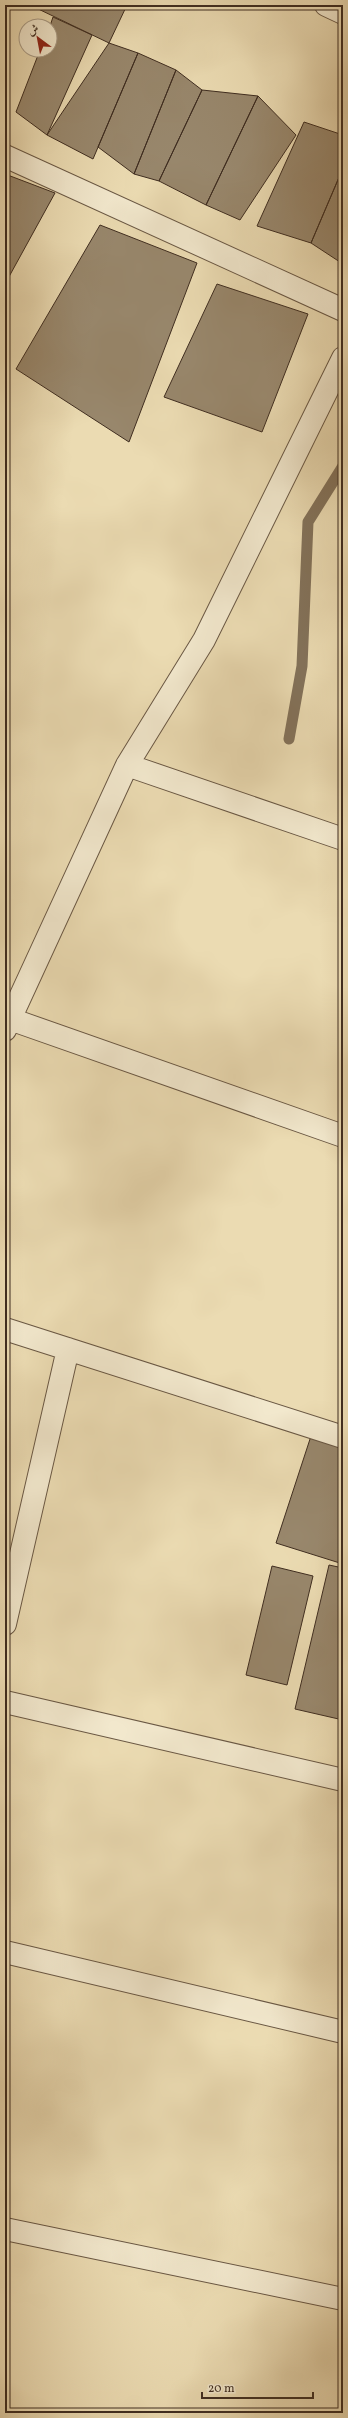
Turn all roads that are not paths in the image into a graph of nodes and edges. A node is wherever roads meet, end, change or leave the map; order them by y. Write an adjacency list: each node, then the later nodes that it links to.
1 (326, 5): 2 (street)
2 (343, 13)
3 (5, 156): 4 (street)
4 (343, 310)
5 (343, 358): 6 (street)
6 (127, 766): 7 (street); 8 (street)
7 (343, 839)
8 (8, 1025): 9 (street)
9 (343, 1136)
10 (5, 1329): 11 (street)
11 (68, 1349): 12 (street); 13 (street)
12 (343, 1436)
13 (5, 1624)
14 (5, 1702): 15 (street)
15 (343, 1780)
16 (5, 1952): 17 (street)
17 (343, 2032)
18 (5, 2229): 19 (street)
19 (343, 2299)

